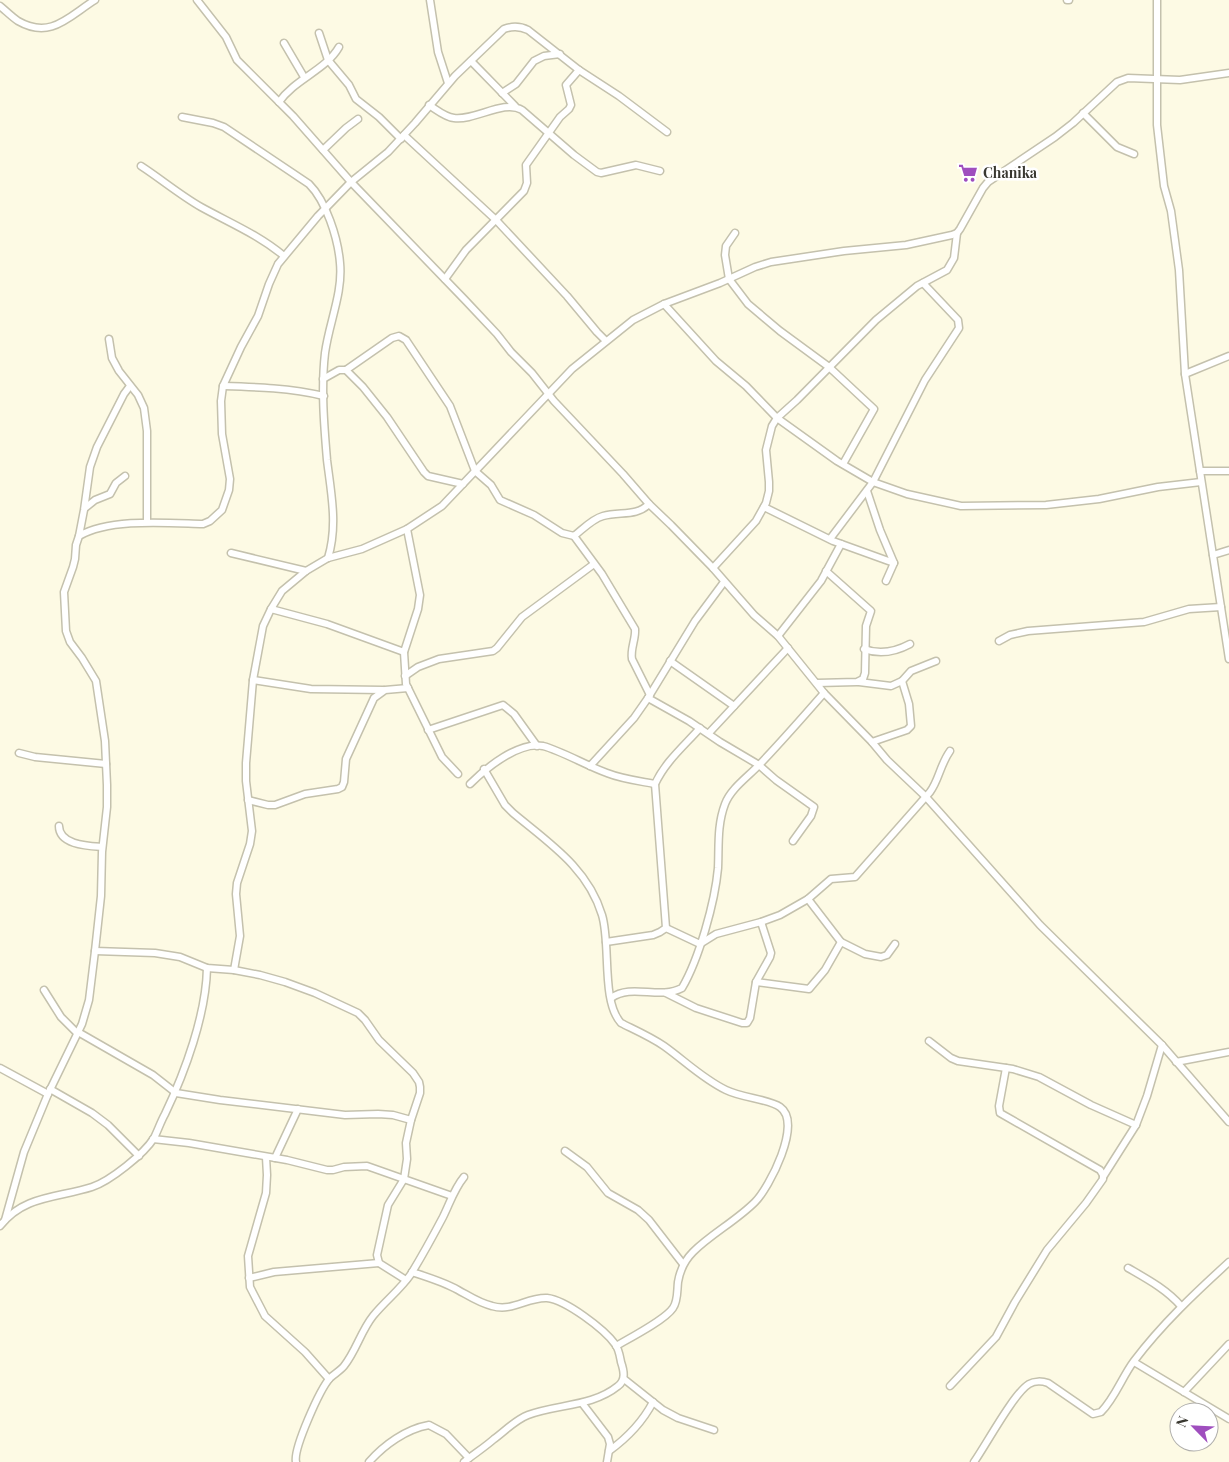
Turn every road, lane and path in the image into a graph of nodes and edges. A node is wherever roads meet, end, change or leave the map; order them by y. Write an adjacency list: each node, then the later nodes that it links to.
1 (95, 0): 5 (street)
2 (197, 0): 18 (street)
3 (430, 0): 16 (street)
4 (1158, 0): 15 (street)
5 (0, 6)
6 (319, 33): 10 (street)
7 (284, 43): 14 (street)
8 (339, 47): 10 (street)
9 (560, 54): 11 (street); 12 (street); 17 (street)
10 (328, 60): 14 (street); 26 (street)
11 (471, 61): 16 (street); 17 (street)
12 (579, 70): 24 (street); 25 (street)
13 (1229, 73): 15 (street)
14 (304, 77): 18 (street)
15 (1156, 80): 21 (street); 46 (street)
16 (448, 83): 19 (street)
17 (502, 93): 20 (street)
18 (278, 102): 27 (street)
19 (429, 105): 20 (street); 26 (street)
20 (515, 106): 25 (street)
21 (1083, 112): 28 (street); 35 (street)
22 (182, 117): 32 (street)
23 (358, 119): 27 (street)
24 (667, 132)
25 (548, 133): 30 (street); 33 (street)
26 (402, 137): 31 (street); 33 (street)
27 (323, 150): 31 (street)
28 (1134, 154)
29 (141, 166): 36 (street)
30 (660, 171)
31 (351, 182): 32 (street); 37 (street)
32 (325, 209): 36 (street); 47 (street)
33 (496, 220): 37 (street); 42 (street)
34 (735, 233): 38 (street)
35 (957, 233): 38 (street); 39 (street)
36 (284, 256): 49 (street)
37 (445, 279): 50 (street)
38 (729, 279): 40 (street); 44 (street)
39 (923, 283): 44 (street); 58 (street)
40 (664, 304): 42 (street); 52 (street)
41 (109, 339): 48 (street)
42 (606, 341): 50 (street)
43 (1229, 356): 46 (street)
44 (829, 367): 52 (street); 53 (street)
45 (346, 370): 47 (street); 55 (street); 60 (street)
46 (1185, 374): 56 (street)
47 (323, 378): 51 (street)
48 (130, 386): 64 (street); 65 (street)
49 (223, 386): 51 (street); 65 (street)
50 (549, 394): 55 (street); 62 (street)
51 (324, 396): 74 (street)
52 (777, 418): 53 (street); 63 (street)
53 (843, 464): 58 (street)
54 (1229, 470): 56 (street)
55 (474, 471): 60 (street); 68 (street)
56 (1200, 471): 59 (street)
57 (125, 476): 64 (street)
58 (873, 482): 59 (street); 61 (street)
59 (1201, 482): 73 (street)
60 (463, 484): 66 (street)
61 (867, 491): 69 (street); 75 (street)
62 (649, 504): 68 (street); 77 (street)
63 (764, 507): 69 (street); 77 (street)
64 (84, 508): 67 (street)
65 (147, 522): 67 (street)
66 (407, 528): 74 (street); 89 (street)
67 (79, 536): 110 (street)
68 (574, 536): 76 (street)
69 (830, 539): 70 (street)
70 (841, 544): 75 (street); 79 (street)
71 (1229, 550): 73 (street)
72 (231, 553): 78 (street)
73 (1213, 555): 82 (street)
74 (328, 558): 78 (street)
75 (894, 563): 80 (street)
76 (594, 564): 93 (street); 101 (street)
77 (713, 568): 81 (street)
78 (306, 571): 83 (street)
79 (826, 571): 84 (street); 88 (street)
80 (886, 581)
81 (724, 582): 84 (street); 91 (street)
82 (1221, 607): 85 (street); 90 (street)
83 (271, 608): 89 (street); 94 (street)
84 (778, 636): 87 (street)
85 (998, 641)
86 (910, 644): 88 (street)
87 (788, 648): 97 (street); 102 (street)
88 (864, 649): 96 (street)
89 (404, 652): 93 (street)
90 (1229, 659)
91 (670, 661): 101 (street); 102 (street)
92 (936, 661): 95 (street)
93 (404, 676): 98 (street)
94 (253, 680): 99 (street); 118 (street)
95 (902, 681): 96 (street); 106 (street)
96 (859, 682): 97 (street)
97 (817, 683): 100 (street)
98 (408, 688): 99 (street); 104 (street)
99 (386, 690): 118 (street)
100 (824, 693): 106 (street); 111 (street)
101 (649, 697): 103 (street); 112 (street)
102 (734, 706): 105 (street)
103 (700, 728): 105 (street); 116 (street)
104 (428, 730): 107 (street); 114 (street)
105 (708, 733): 111 (street)
106 (872, 742): 117 (street)
107 (537, 746): 112 (street); 113 (street)
108 (950, 751): 117 (street)
109 (19, 753): 110 (street)
110 (106, 764): 121 (street)
111 (759, 765): 120 (street); 127 (street)
112 (590, 766): 116 (street)
113 (484, 769): 115 (street); 125 (street)
114 (458, 774)
115 (470, 784)
116 (655, 784): 124 (street)
117 (926, 797): 122 (street); 138 (street)
118 (248, 800): 131 (street)
119 (59, 826): 121 (street)
120 (793, 841)
121 (102, 847): 129 (street)
122 (808, 899): 123 (street); 126 (street)
123 (761, 922): 127 (street); 132 (street)
124 (666, 928): 125 (street); 127 (street)
125 (606, 942): 135 (street)
126 (841, 942): 128 (street); 132 (street)
127 (700, 944): 134 (street)
128 (895, 944)
129 (95, 951): 130 (street); 136 (street)
130 (207, 968): 131 (street); 144 (street)
131 (234, 970): 146 (street)
132 (756, 982): 134 (street)
133 (44, 990): 136 (street)
134 (666, 993): 135 (street)
135 (611, 998): 162 (street)
136 (78, 1032): 143 (street); 144 (street)
137 (929, 1041): 142 (street)
138 (1162, 1045): 140 (street); 148 (street)
139 (1229, 1052): 140 (street)
140 (1176, 1062): 147 (street)
141 (0, 1068): 143 (street)
142 (1006, 1068): 148 (street); 155 (street)
143 (49, 1091): 151 (street); 158 (street)
144 (176, 1093): 145 (street); 149 (street)
145 (298, 1109): 146 (street); 153 (street)
146 (411, 1120): 156 (street)
147 (1229, 1122)
148 (1136, 1125): 155 (street)
149 (153, 1139): 151 (street); 152 (street)
150 (565, 1151): 162 (street)
151 (139, 1156): 158 (street)
152 (266, 1157): 153 (street); 165 (street)
153 (275, 1158): 156 (street)
154 (464, 1177): 157 (street)
155 (1103, 1178): 173 (street)
156 (404, 1179): 157 (street); 160 (street)
157 (452, 1196): 164 (street)
158 (5, 1220): 159 (street)
159 (0, 1226)
160 (379, 1262): 165 (street); 166 (street)
161 (1229, 1262): 167 (street)
162 (683, 1264): 169 (street)
163 (1128, 1268): 167 (street)
164 (412, 1272): 166 (street); 169 (street)
165 (249, 1278): 171 (street)
166 (406, 1280): 171 (street)
167 (1181, 1306): 170 (street)
168 (1229, 1344): 174 (street)
169 (616, 1346): 172 (street)
170 (1134, 1362): 174 (street); 184 (street)
171 (329, 1379): 181 (street)
172 (624, 1379): 175 (street); 176 (street)
173 (950, 1386)
174 (1184, 1392): 177 (street)
175 (653, 1402): 178 (street); 179 (street)
176 (582, 1403): 179 (street); 180 (street)
177 (1229, 1420)
178 (714, 1430)
179 (608, 1452): 183 (street)
180 (466, 1460): 182 (street)
181 (296, 1462)
182 (369, 1462)
183 (607, 1462)
184 (974, 1462)

